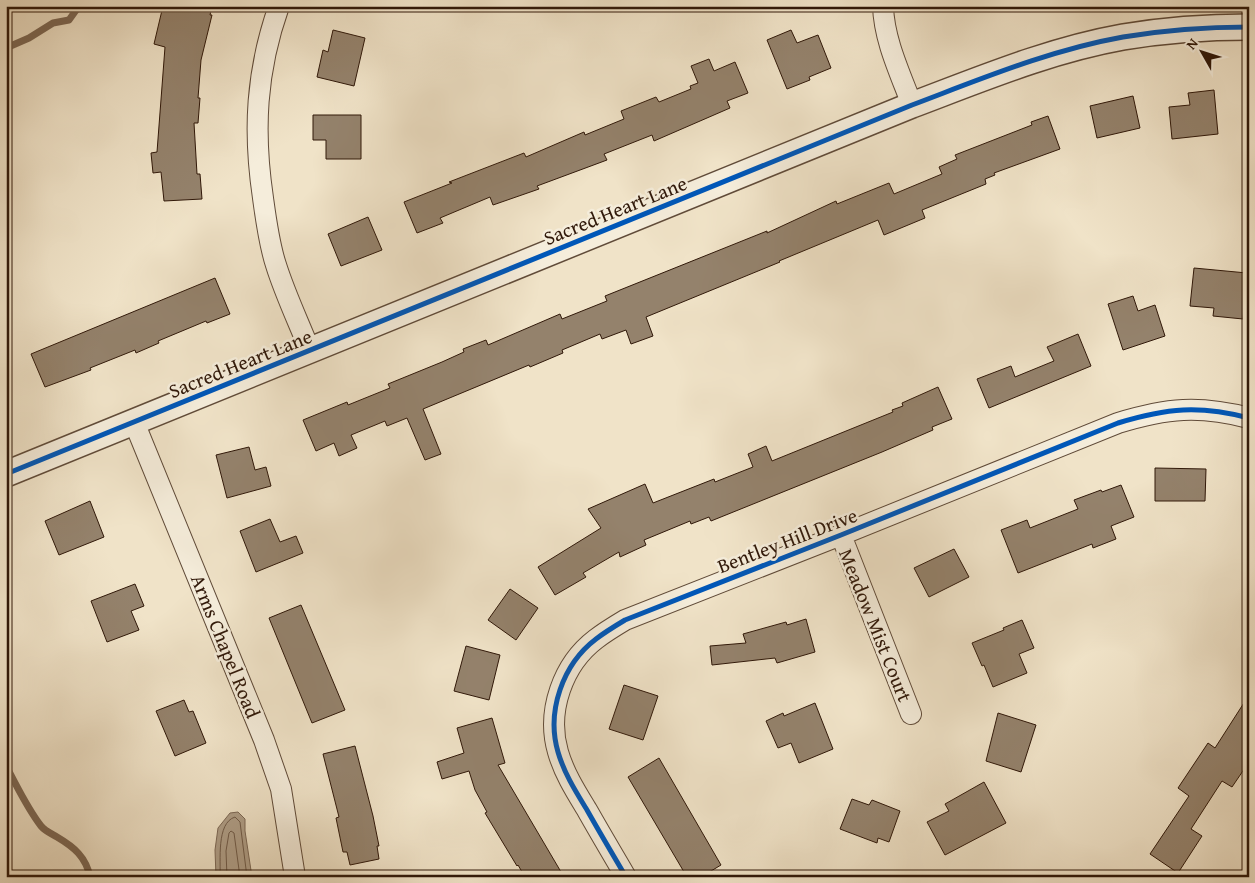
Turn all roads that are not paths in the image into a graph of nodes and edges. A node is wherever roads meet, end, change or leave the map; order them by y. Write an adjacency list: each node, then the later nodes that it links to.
1 (279, 6): 5 (street)
2 (883, 6): 4 (street)
3 (1249, 27): 4 (street, Sacred Heart Lane)
4 (912, 105): 5 (street, Sacred Heart Lane)
5 (310, 351): 7 (street, Sacred Heart Lane)
6 (1249, 418): 9 (street, Bentley Hill Drive)
7 (134, 422): 8 (street, Sacred Heart Lane); 11 (street, Arms Chapel Road)
8 (6, 474)
9 (841, 535): 10 (street, Meadow Mist Court); 12 (street, Bentley Hill Drive)
10 (911, 714)
11 (294, 877)
12 (626, 877)

